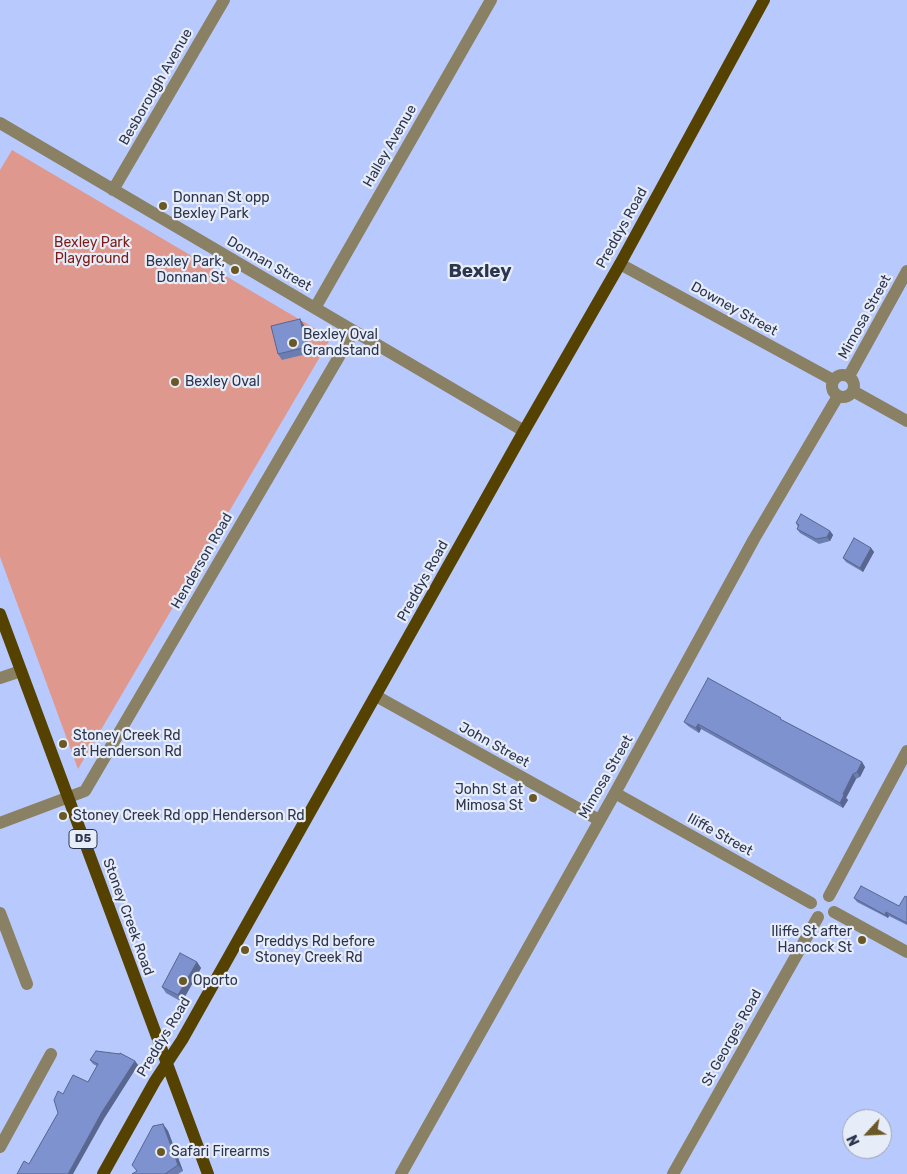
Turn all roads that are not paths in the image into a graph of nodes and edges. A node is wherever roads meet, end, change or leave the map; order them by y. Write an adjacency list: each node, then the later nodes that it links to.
1 (224, 0): 5 (street, Besborough Avenue)
2 (491, 0): 8 (street, Halley Avenue)
3 (764, 0): 6 (main road, Preddys Road)
4 (0, 123): 5 (street, Donnan Street)
5 (113, 190): 8 (street, Donnan Street)
6 (620, 264): 11 (street, Downey Street); 15 (main road, Preddys Road)
7 (907, 271): 10 (street, Mimosa Street)
8 (315, 308): 9 (street, Donnan Street)
9 (354, 331): 15 (street, Donnan Street); 22 (street, Henderson Road)
10 (849, 376): 11 (street); 12 (street)
11 (833, 380): 13 (street)
12 (853, 391): 13 (street); 14 (street)
13 (838, 396): 21 (street, Mimosa Street)
14 (907, 421)
15 (524, 431): 19 (main road, Preddys Road)
16 (0, 614): 17 (main road, Stoney Creek Road / D5)
17 (21, 670): 18 (street); 22 (main road, Stoney Creek Road / D5)
18 (0, 678)
19 (376, 696): 23 (street, John Street); 33 (main road, Preddys Road)
20 (907, 751): 25 (street)
21 (615, 794): 23 (street, Mimosa Street); 26 (street, Iliffe Street)
22 (68, 798): 24 (street, Henderson Road); 33 (main road, Stoney Creek Road / D5)
23 (599, 820): 37 (street, Mimosa Street)
24 (0, 823)
25 (829, 896): 26 (street); 27 (street)
26 (811, 903): 29 (street)
27 (834, 912): 29 (street); 30 (street)
28 (0, 913): 31 (street)
29 (818, 918): 38 (street, St Georges Road)
30 (907, 952)
31 (26, 984)
32 (51, 1054): 34 (street)
33 (167, 1064): 35 (main road, Preddys Road); 36 (main road, Stoney Creek Road / D5)
34 (0, 1147)
35 (103, 1174)
36 (208, 1174)
37 (401, 1174)
38 (673, 1174)

